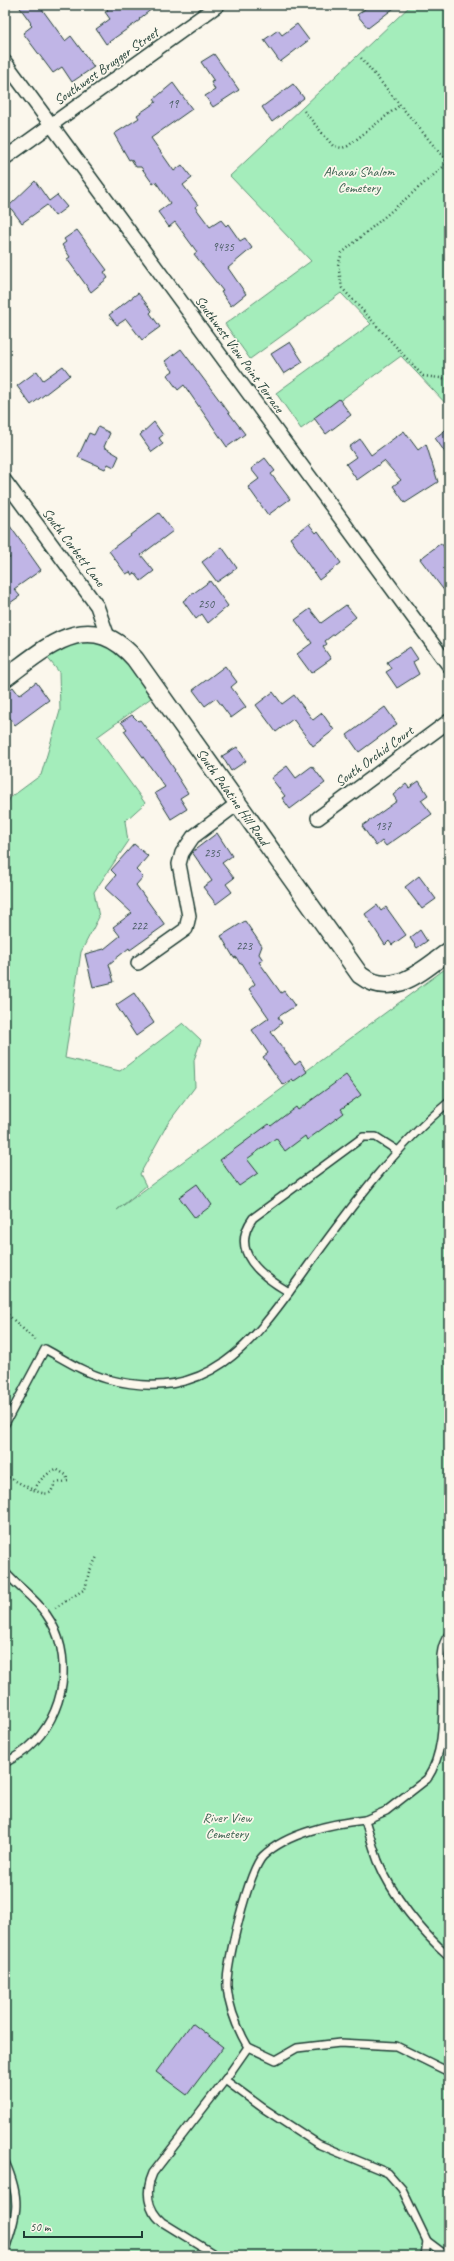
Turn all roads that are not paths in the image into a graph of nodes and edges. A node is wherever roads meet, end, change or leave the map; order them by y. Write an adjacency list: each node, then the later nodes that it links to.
1 (218, 5): 3 (street, Southwest Brugger Street)
2 (5, 62): 3 (street, Southwest View Point Terrace)
3 (52, 124): 4 (street, Southwest Brugger Street); 7 (street, Southwest View Point Terrace)
4 (5, 158)
5 (5, 481): 6 (street, South Corbett Lane)
6 (108, 637): 8 (street, South Palatine Hill Road); 10 (street, South Palatine Hill Road)
7 (449, 666)
8 (5, 678)
9 (449, 721): 11 (street, South Orchid Court)
10 (237, 804): 12 (street, South Palatine Hill Road); 13 (street)
11 (318, 818)
12 (449, 951)
13 (138, 963)
14 (449, 1102): 15 (lane)
15 (398, 1151): 16 (lane); 16 (lane)
16 (289, 1292): 17 (lane)
17 (5, 1424)
18 (5, 1572): 20 (lane)
19 (449, 1634): 21 (lane)
20 (5, 1763)
21 (365, 1820): 22 (lane); 23 (lane)
22 (449, 1956)
23 (248, 2047): 24 (lane); 25 (lane)
24 (449, 2072)
25 (225, 2080): 27 (lane); 29 (lane)
26 (5, 2162): 28 (lane)
27 (427, 2242): 30 (lane); 31 (lane)
28 (5, 2249)
29 (217, 2256)
30 (424, 2256)
31 (447, 2256)

